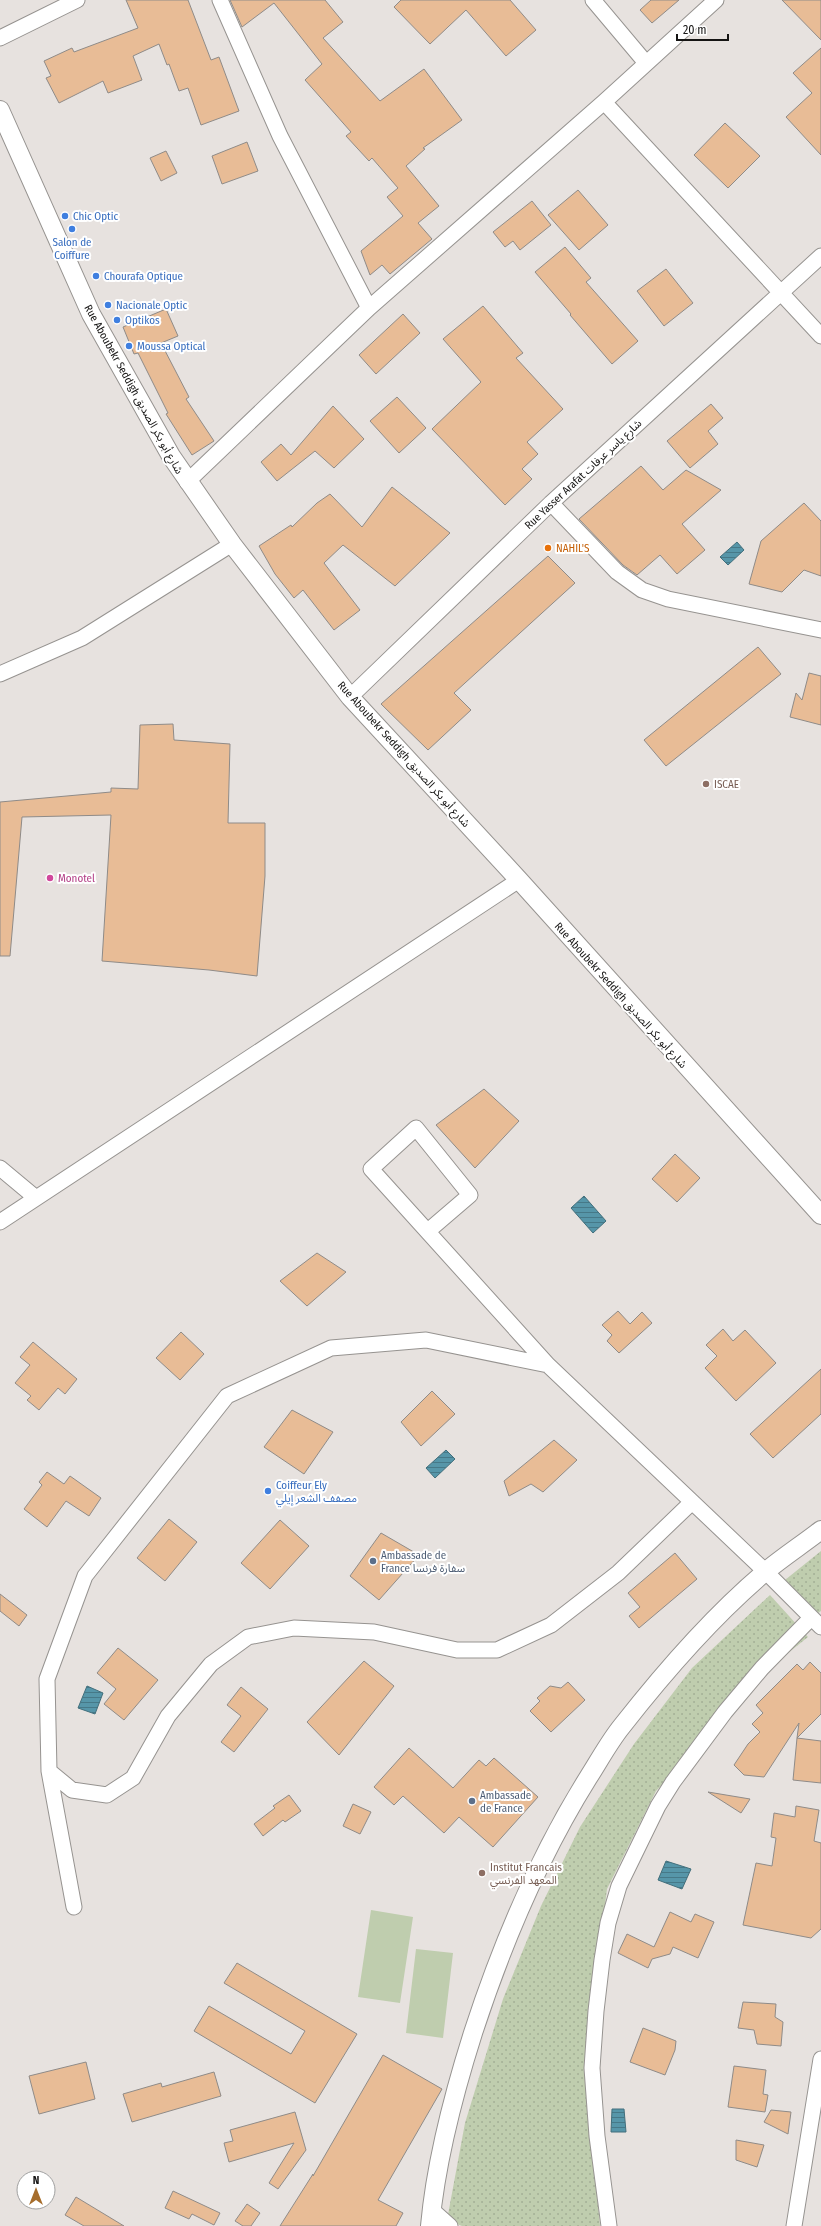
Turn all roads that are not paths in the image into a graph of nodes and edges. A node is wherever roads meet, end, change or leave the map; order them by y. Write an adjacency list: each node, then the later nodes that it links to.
1 (77, 0): 5 (street)
2 (220, 0): 11 (street)
3 (593, 0): 6 (street)
4 (716, 0): 6 (street)
5 (0, 38)
6 (646, 63): 7 (street)
7 (604, 102): 10 (street); 11 (street)
8 (0, 110): 13 (street, Rue Aboubekr Seddigh شارع أبو بكر الصديق)
9 (821, 256): 10 (street, Rue Yasser Arafat شارع ياسر عرفات)
10 (780, 292): 12 (street); 14 (street, Rue Yasser Arafat شارع ياسر عرفات)
11 (369, 308): 13 (street)
12 (821, 336)
13 (187, 482): 15 (street, Rue Aboubekr Seddigh شارع أبو بكر الصديق)
14 (551, 503): 16 (street); 18 (street, Rue Yasser Arafat شارع ياسر عرفات)
15 (232, 544): 17 (street); 18 (street, Rue Aboubekr Seddigh شارع أبو بكر الصديق)
16 (821, 630)
17 (0, 674)
18 (350, 698): 19 (street, Rue Aboubekr Seddigh شارع أبو بكر الصديق)
19 (519, 880): 21 (street); 22 (street, Rue Aboubekr Seddigh شارع أبو بكر الصديق)
20 (0, 1168): 21 (street)
21 (36, 1198): 23 (street)
22 (821, 1215)
23 (0, 1222)
24 (428, 1231): 24 (street); 25 (street)
25 (548, 1365): 26 (street); 30 (street)
26 (692, 1502): 28 (street); 30 (street)
27 (821, 1530): 28 (street)
28 (766, 1572): 29 (street); 33 (street)
29 (816, 1623): 35 (street)
30 (49, 1771): 31 (street)
31 (74, 1907)
32 (821, 2059): 36 (street)
33 (430, 2218): 34 (street)
34 (450, 2226)
35 (609, 2226)
36 (794, 2226)

